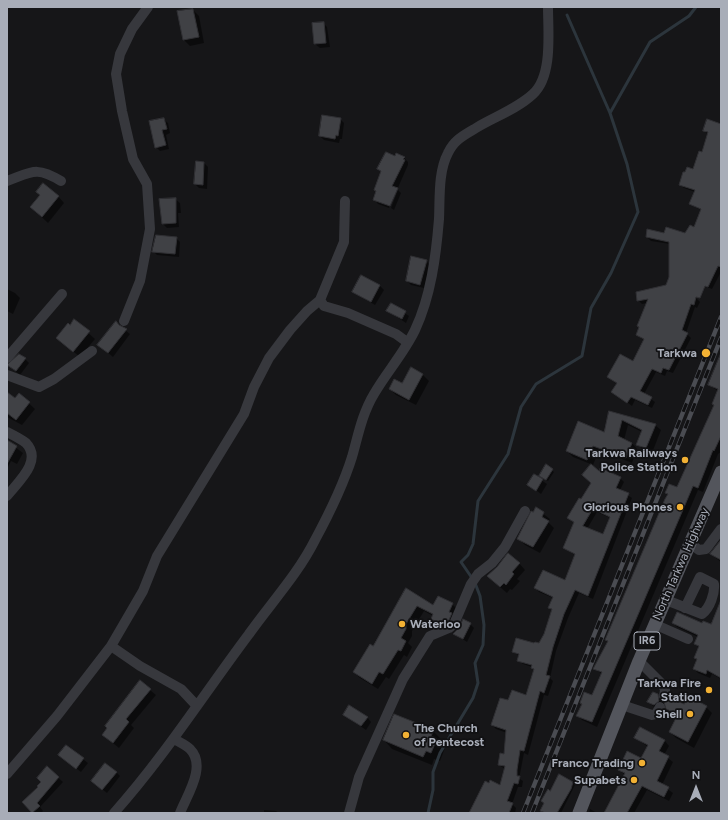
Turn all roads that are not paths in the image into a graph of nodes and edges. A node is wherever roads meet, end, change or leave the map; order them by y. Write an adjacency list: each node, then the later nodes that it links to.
1 (148, 7): 8 (street)
2 (548, 7): 9 (street)
3 (7, 181): 4 (street)
4 (60, 181)
5 (345, 201): 7 (street)
6 (62, 294): 11 (street)
7 (320, 300): 9 (street); 23 (street)
8 (124, 321)
9 (407, 342): 27 (street)
10 (92, 351): 12 (street)
11 (7, 358)
12 (7, 375)
13 (7, 432): 15 (street)
14 (721, 472): 18 (main road, North Tarkwa Highway / IR6)
15 (7, 496)
16 (525, 511): 33 (street)
17 (721, 528): 18 (street)
18 (691, 544): 19 (main road, North Tarkwa Highway / IR6)
19 (666, 600): 20 (street); 21 (main road, North Tarkwa Highway / IR6)
20 (685, 608)
21 (654, 624): 22 (street); 24 (main road, North Tarkwa Highway / IR6)
22 (688, 639)
23 (112, 646): 27 (street); 30 (street)
24 (639, 661): 25 (street); 26 (main road, North Tarkwa Highway / IR6)
25 (664, 696)
26 (622, 705): 28 (street); 34 (main road, North Tarkwa Highway / IR6)
27 (197, 706): 29 (street)
28 (660, 707)
29 (174, 739): 31 (street); 32 (street)
30 (7, 774)
31 (114, 813)
32 (180, 813)
33 (349, 813)
34 (579, 813)

